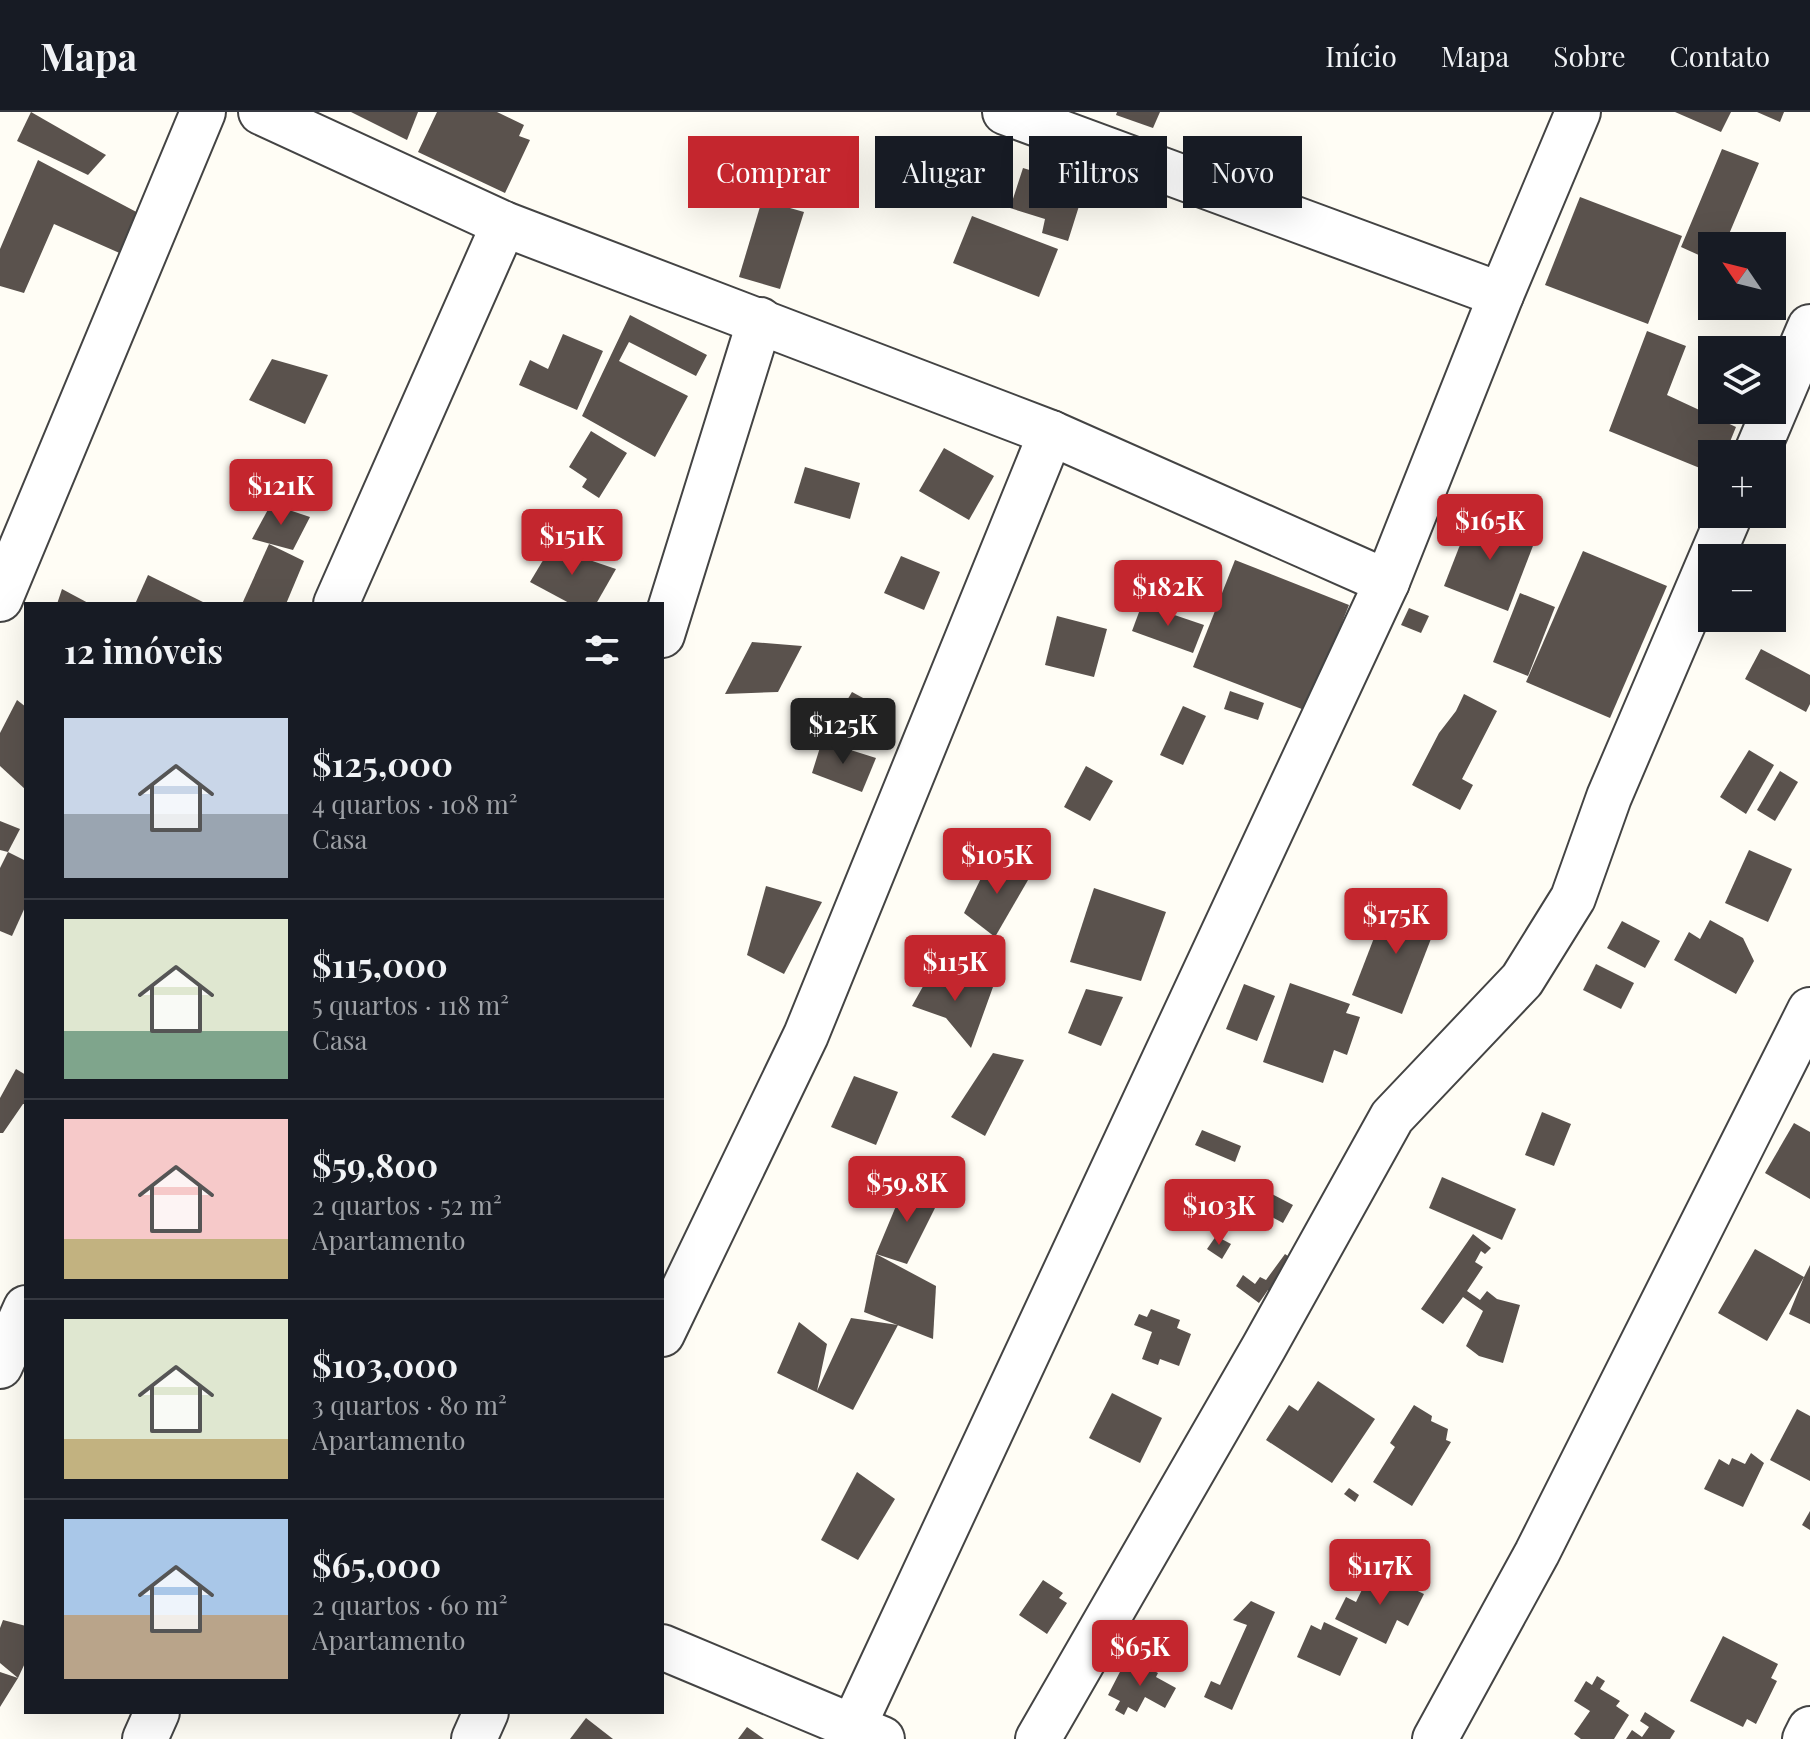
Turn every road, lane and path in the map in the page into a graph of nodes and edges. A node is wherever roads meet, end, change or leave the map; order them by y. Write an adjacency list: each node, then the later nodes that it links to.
1 (203, 112): 14 (street)
2 (261, 112): 6 (street)
3 (1005, 112): 5 (street)
4 (1578, 112): 7 (street)
5 (1051, 120): 7 (street)
6 (504, 224): 8 (street); 15 (street)
7 (1501, 295): 13 (street)
8 (760, 320): 10 (street); 16 (street)
9 (1810, 327): 11 (street)
10 (1051, 433): 13 (street); 19 (street)
11 (1762, 440)
12 (1724, 528): 28 (street)
13 (1387, 582): 25 (street)
14 (0, 599)
15 (337, 602)
16 (664, 629)
17 (1810, 1010): 29 (street)
18 (24, 1314): 20 (street)
19 (664, 1330)
20 (8, 1358)
21 (664, 1648): 25 (street)
22 (156, 1714): 26 (street)
23 (485, 1714): 27 (street)
24 (1810, 1729): 30 (street)
25 (868, 1733)
26 (145, 1739)
27 (474, 1739)
28 (1038, 1739)
29 (1435, 1739)
30 (1805, 1739)

